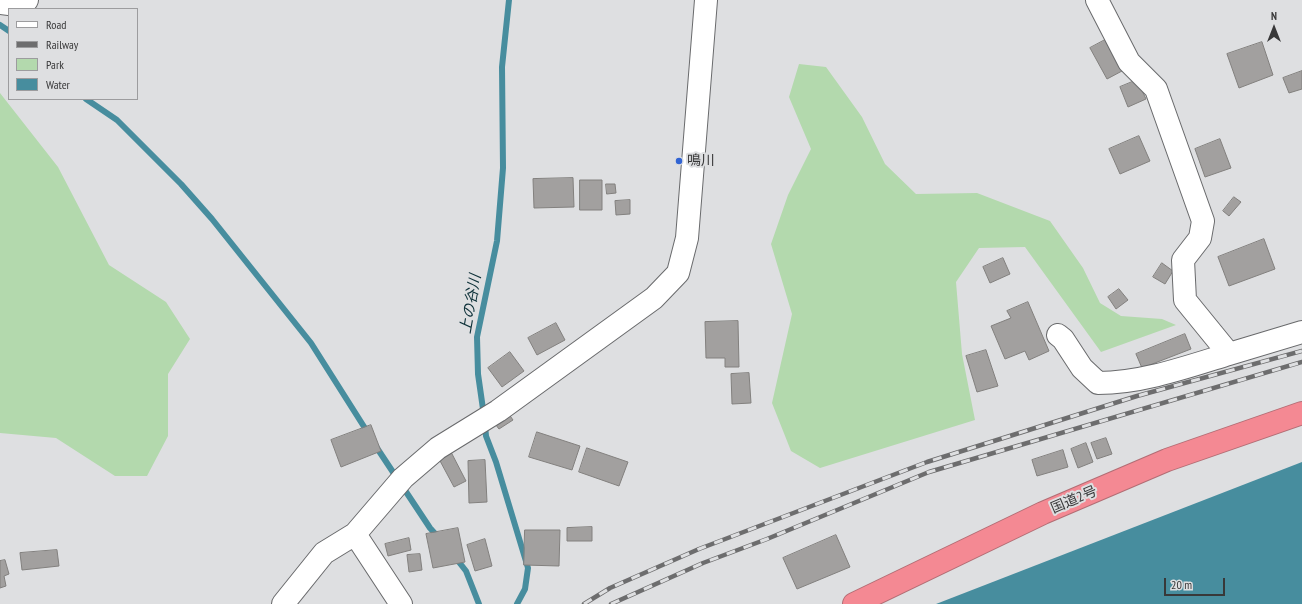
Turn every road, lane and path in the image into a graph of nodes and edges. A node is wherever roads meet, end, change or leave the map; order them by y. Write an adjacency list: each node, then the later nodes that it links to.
1 (27, 0): 4 (street)
2 (706, 0): 9 (street)
3 (1097, 0): 7 (street)
4 (0, 2)
5 (1302, 332): 7 (street)
6 (1058, 335): 7 (street)
7 (1229, 354)
8 (1302, 413): 12 (highway, 国道2号)
9 (355, 534): 10 (street); 11 (street)
10 (283, 604)
11 (401, 604)
12 (854, 604)

